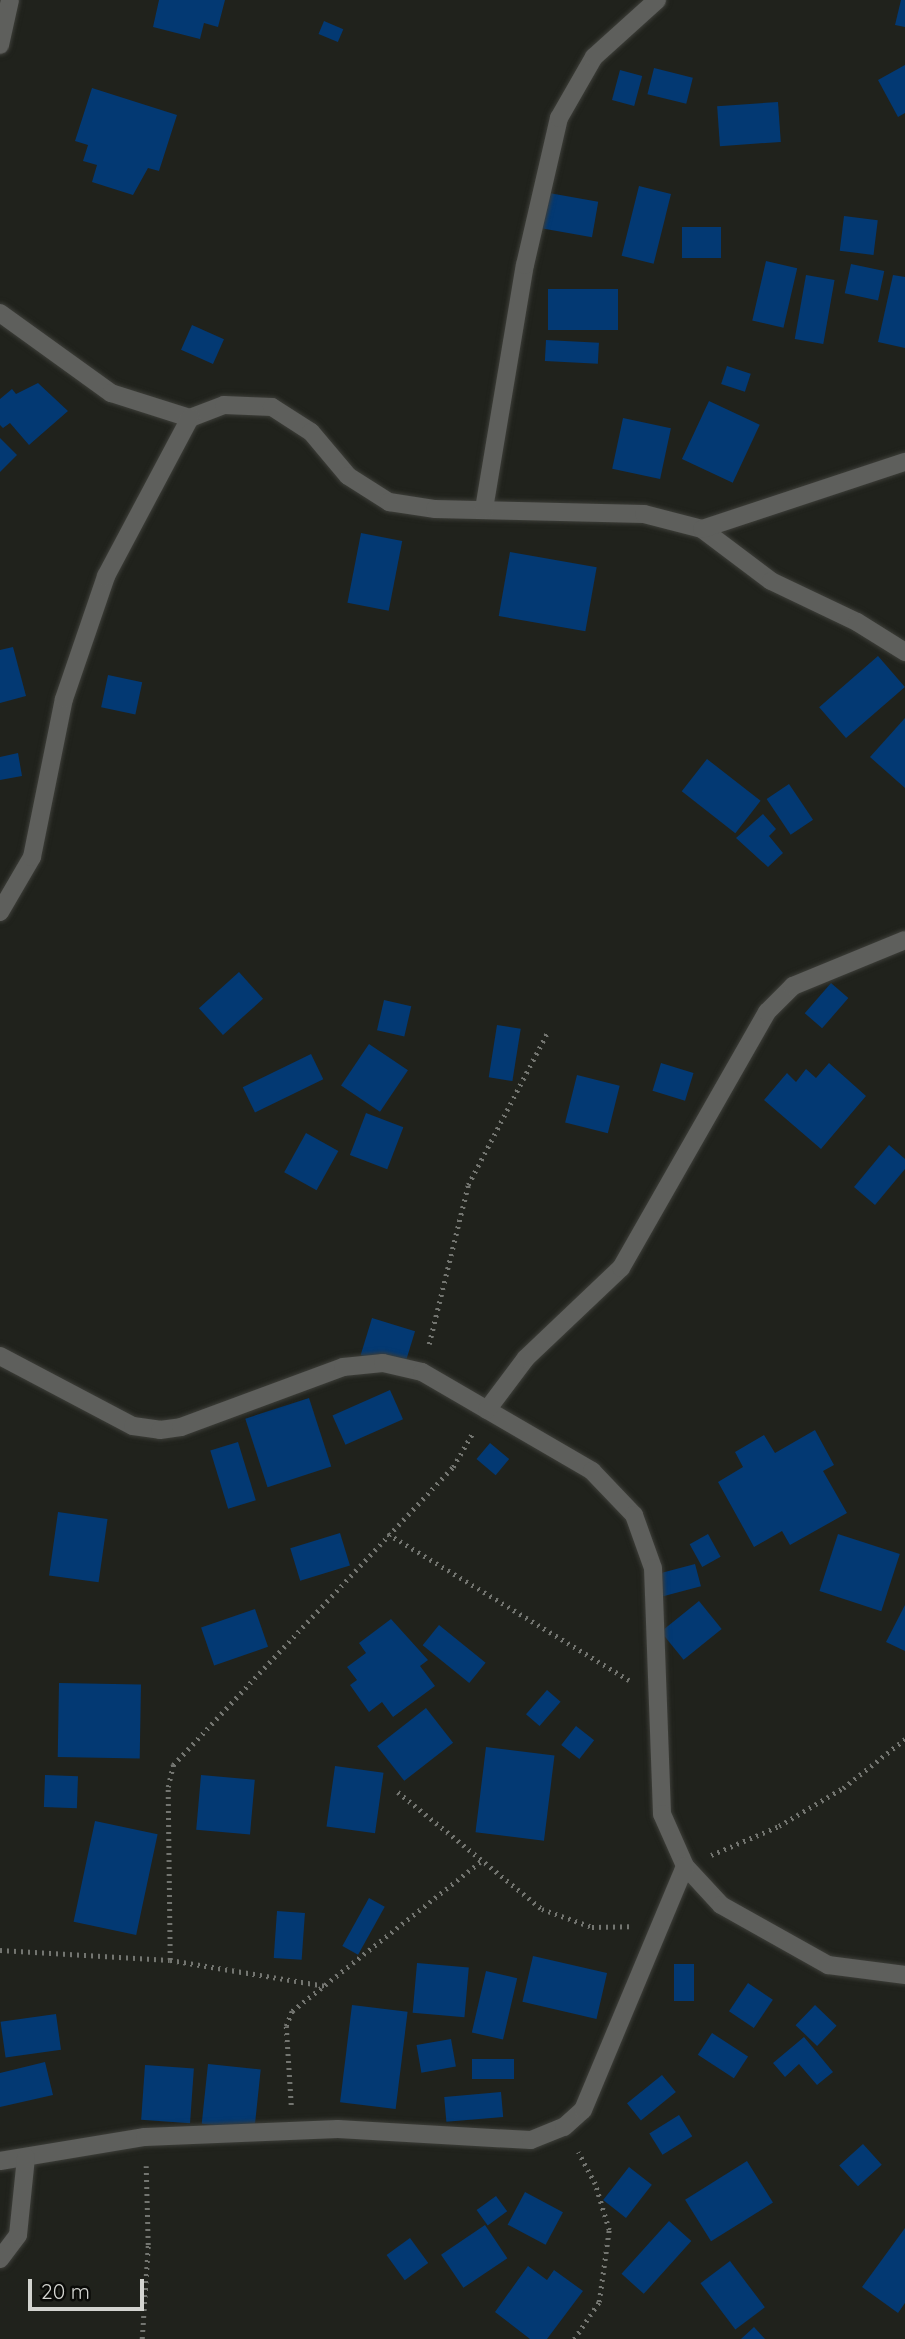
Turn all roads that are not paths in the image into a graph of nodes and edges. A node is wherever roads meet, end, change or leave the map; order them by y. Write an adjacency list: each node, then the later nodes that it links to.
1 (10, 0): 3 (street)
2 (657, 0): 7 (street)
3 (0, 45)
4 (0, 313): 5 (street)
5 (190, 418): 7 (street); 10 (street)
6 (905, 462): 8 (street)
7 (484, 509): 8 (street)
8 (702, 529): 9 (street)
9 (905, 652)
10 (0, 912)
11 (905, 940): 13 (street)
12 (0, 1356): 13 (street)
13 (487, 1410): 14 (street)
14 (684, 1866): 15 (street); 16 (street)
15 (905, 1975)
16 (26, 2157): 17 (street); 18 (street)
17 (0, 2161)
18 (0, 2259)

